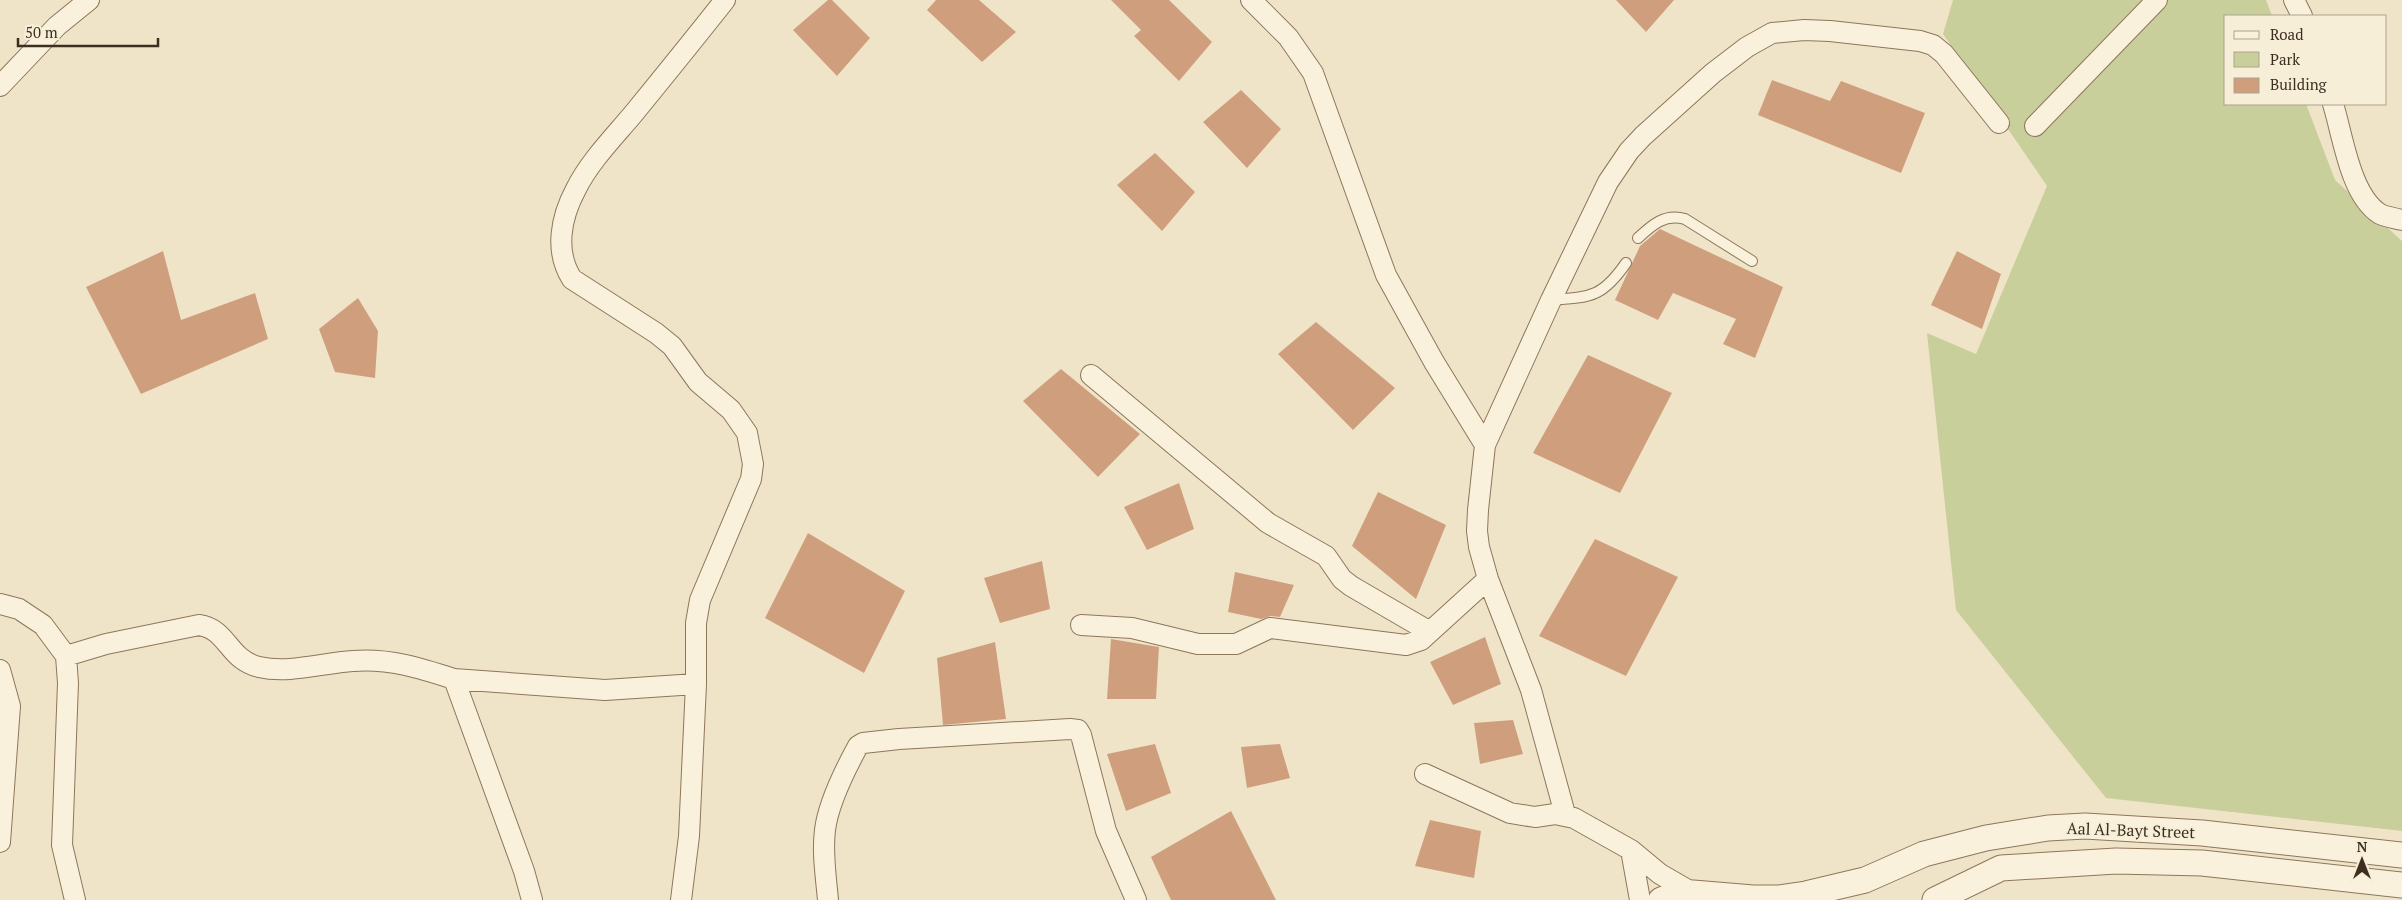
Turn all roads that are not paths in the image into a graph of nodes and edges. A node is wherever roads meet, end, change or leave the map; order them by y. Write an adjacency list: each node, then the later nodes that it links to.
1 (89, 0): 7 (street)
2 (726, 0): 25 (street)
3 (1251, 0): 17 (street)
4 (2157, 0): 10 (street)
5 (2294, 0): 6 (street)
6 (2302, 15)
7 (0, 86)
8 (2333, 105): 11 (street)
9 (1999, 123): 15 (street)
10 (2035, 126)
11 (2402, 220)
12 (1638, 238): 13 (lane)
13 (1752, 261)
14 (1626, 263): 15 (lane)
15 (1551, 300): 17 (street)
16 (1091, 376): 21 (street)
17 (1485, 445): 18 (street)
18 (1488, 579): 21 (street); 27 (street)
19 (0, 604): 22 (street)
20 (1081, 625): 21 (street)
21 (1430, 632)
22 (66, 656): 24 (street); 34 (street)
23 (0, 670): 28 (street)
24 (454, 679): 25 (street); 35 (street)
25 (696, 684): 36 (street)
26 (1425, 774): 27 (street)
27 (1565, 814): 29 (street)
28 (0, 842)
29 (1631, 850): 33 (street); 39 (street)
30 (2402, 855): 32 (street, Aal Al-Bayt Street)
31 (2402, 885): 42 (street, Aal Al-Bayt Street)
32 (1827, 888): 33 (street, Aal Al-Bayt Street); 41 (street)
33 (1692, 893): 40 (street, Aal Al-Bayt Street)
34 (75, 900)
35 (532, 900)
36 (681, 900)
37 (828, 900): 38 (street)
38 (1136, 900)
39 (1640, 900)
40 (1661, 900)
41 (1852, 900)
42 (1935, 900)

